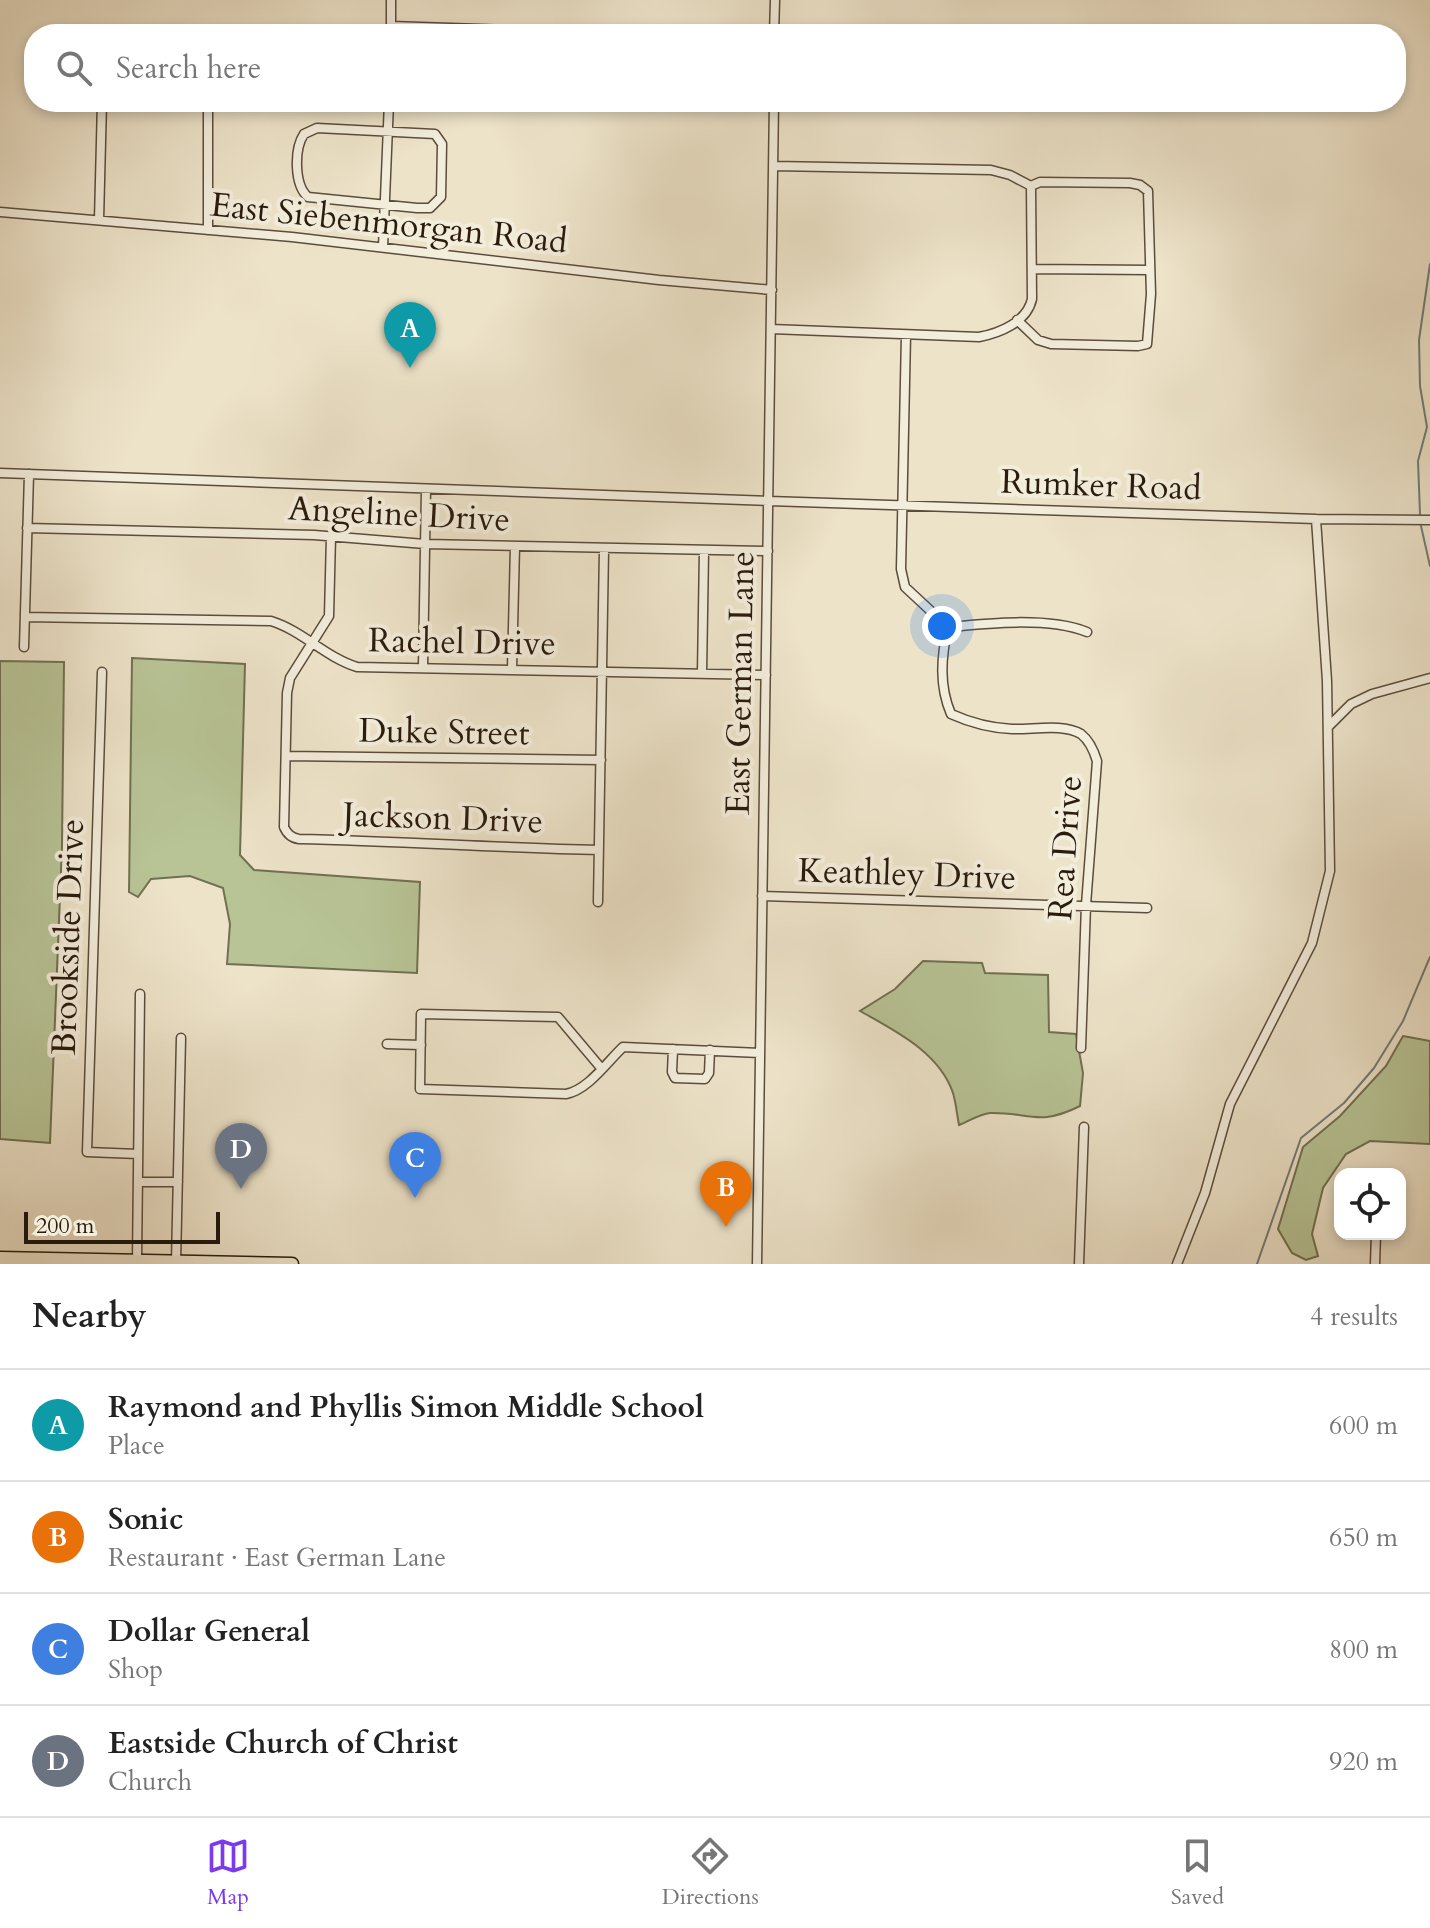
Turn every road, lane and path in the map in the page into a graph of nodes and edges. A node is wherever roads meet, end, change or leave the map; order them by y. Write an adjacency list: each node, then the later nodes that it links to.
1 (391, 0): 3 (street)
2 (775, 0): 4 (street)
3 (391, 24)
4 (774, 24)
5 (102, 112): 14 (street)
6 (208, 112): 15 (street)
7 (389, 112): 9 (street)
8 (774, 112): 10 (street, East German Lane)
9 (388, 131): 12 (street); 12 (street); 12 (street)
10 (774, 166): 11 (street); 19 (street, East German Lane)
11 (1031, 186): 17 (street); 18 (street)
12 (385, 206): 16 (street)
13 (0, 212): 14 (street, East Siebenmorgan Road)
14 (99, 220): 15 (street, East Siebenmorgan Road)
15 (208, 230): 16 (street, East Siebenmorgan Road)
16 (383, 247): 19 (street, East Siebenmorgan Road)
17 (1033, 269): 18 (street); 20 (street)
18 (1150, 270): 20 (street)
19 (772, 290): 21 (street, East German Lane)
20 (1017, 320): 22 (street)
21 (771, 329): 22 (street); 26 (street, East German Lane)
22 (906, 335): 27 (street)
23 (0, 473): 24 (street)
24 (29, 474): 25 (street); 30 (street)
25 (426, 489): 26 (street); 32 (street)
26 (769, 501): 27 (street, Rumker Road); 36 (street, East German Lane)
27 (902, 504): 28 (street, Rumker Road); 38 (street)
28 (1316, 519): 29 (street, Rumker Road); 49 (street)
29 (1430, 520)
30 (27, 528): 31 (street, Angeline Drive); 37 (street)
31 (331, 536): 32 (street, Angeline Drive); 40 (street)
32 (425, 544): 33 (street, Angeline Drive); 42 (street)
33 (515, 546): 34 (street, Angeline Drive); 43 (street)
34 (604, 549): 35 (street, Angeline Drive); 44 (street)
35 (704, 551): 36 (street, Angeline Drive); 46 (street)
36 (768, 551): 47 (street, East German Lane)
37 (25, 617): 40 (street, Rachel Drive); 41 (street)
38 (948, 627): 39 (street); 55 (street, Rea Drive)
39 (1087, 632)
40 (312, 643): 42 (street, Rachel Drive); 50 (street)
41 (24, 647)
42 (423, 667): 43 (street, Rachel Drive)
43 (512, 669): 44 (street, Rachel Drive)
44 (602, 671): 46 (street, Rachel Drive); 51 (street)
45 (102, 672): 67 (street, Brookside Drive)
46 (702, 673): 47 (street, Rachel Drive)
47 (766, 675): 53 (street, East German Lane)
48 (1430, 678): 49 (street)
49 (1328, 727): 79 (street)
50 (286, 756): 51 (street, Duke Street); 52 (street, Jackson Drive)
51 (601, 760): 52 (street)
52 (599, 850): 54 (street)
53 (762, 896): 55 (street, Keathley Drive); 64 (street, East German Lane)
54 (598, 902)
55 (1086, 905): 56 (street, Keathley Drive); 61 (street, Rea Drive)
56 (1147, 908)
57 (140, 994): 67 (street)
58 (181, 1038): 69 (street)
59 (387, 1044): 60 (street)
60 (421, 1045): 65 (street); 65 (street)
61 (1081, 1048)
62 (673, 1049): 63 (street); 63 (street); 65 (street)
63 (710, 1050): 64 (street)
64 (760, 1053): 77 (street, East German Lane)
65 (601, 1068)
66 (1084, 1127): 78 (street)
67 (138, 1154): 68 (street)
68 (138, 1182): 69 (street); 72 (street)
69 (178, 1182): 74 (street)
70 (1376, 1240): 80 (street)
71 (0, 1258): 73 (highway)
72 (137, 1261): 73 (highway); 74 (highway)
73 (63, 1262)
74 (176, 1262): 75 (highway)
75 (219, 1263): 76 (highway)
76 (292, 1264)
77 (757, 1264)
78 (1079, 1264)
79 (1177, 1264)
80 (1375, 1264)

